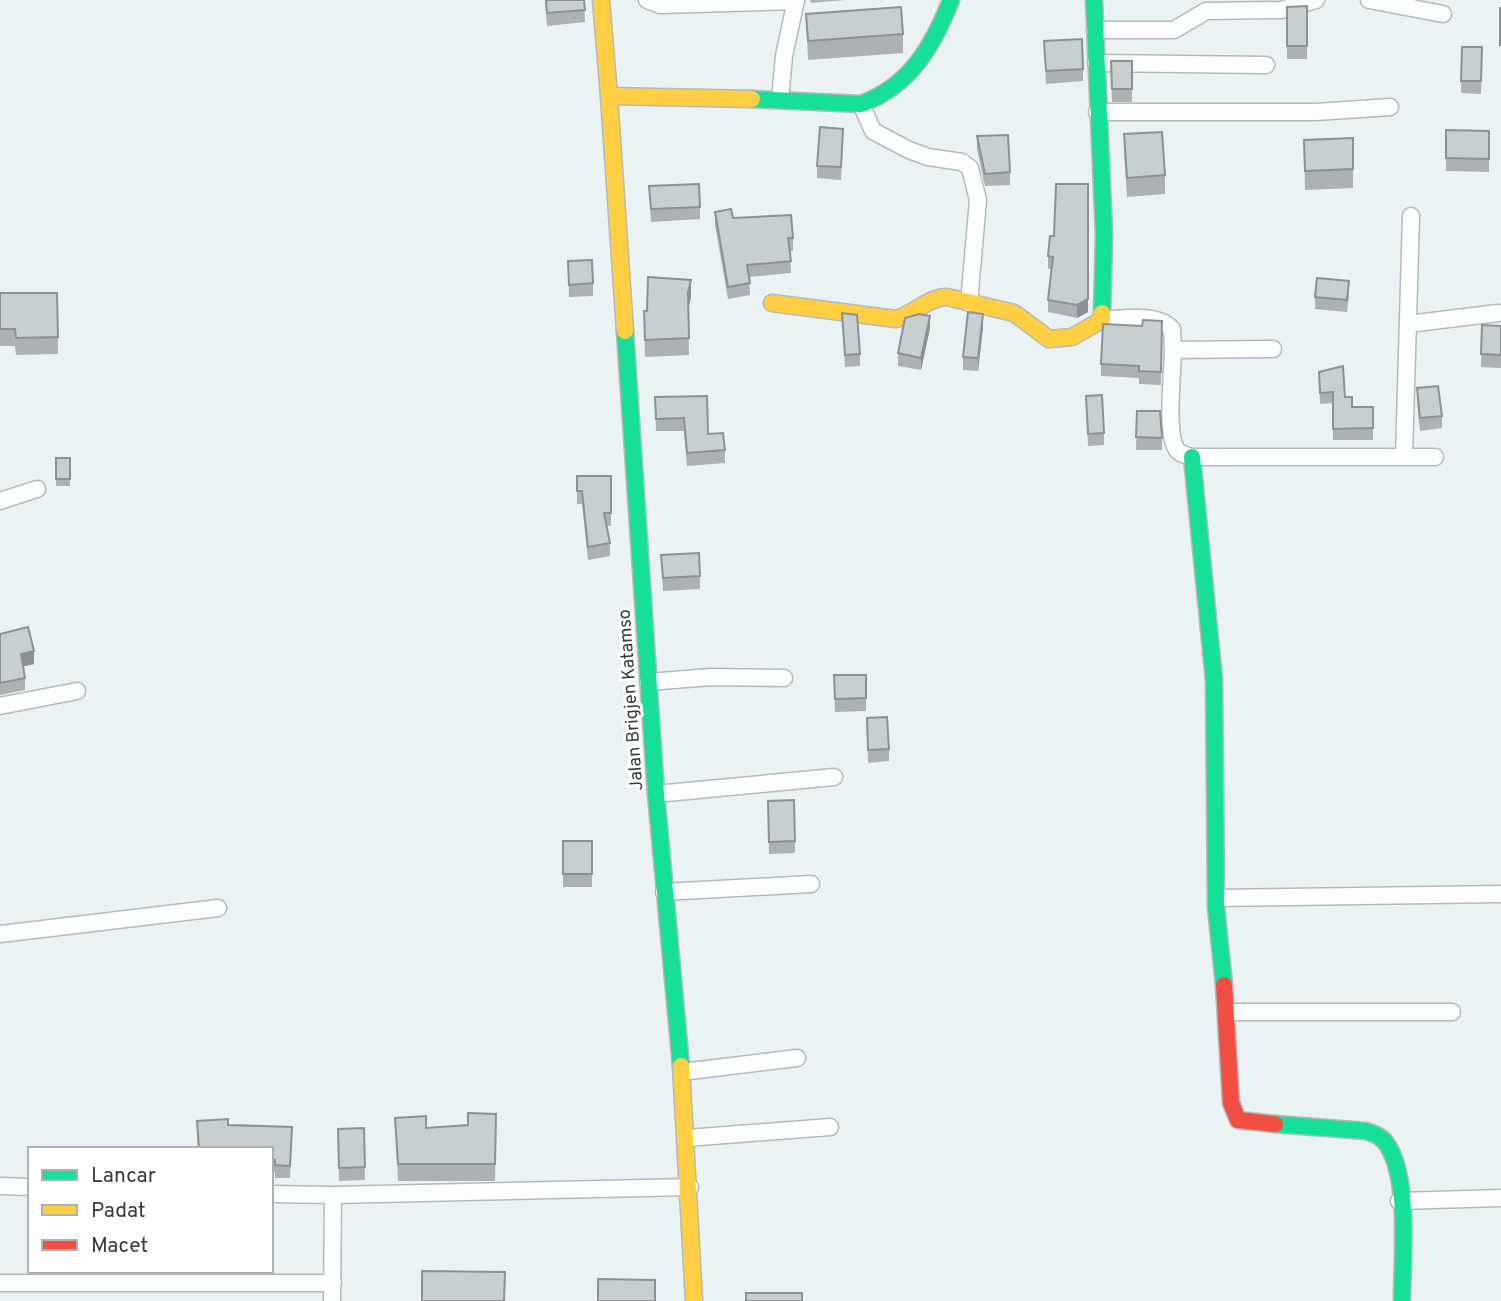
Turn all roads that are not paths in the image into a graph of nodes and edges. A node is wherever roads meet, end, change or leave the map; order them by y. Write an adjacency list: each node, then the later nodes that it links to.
1 (601, 0): 12 (street, Jalan Brigjen Katamso)
2 (647, 0): 3 (street)
3 (796, 0): 13 (street)
4 (951, 0): 14 (street)
5 (1094, 0): 9 (street)
6 (1316, 0): 9 (street)
7 (1369, 0): 8 (street)
8 (1443, 14)
9 (1095, 30): 10 (street)
10 (1096, 63): 11 (street); 16 (street)
11 (1266, 65)
12 (609, 96): 13 (street); 31 (street, Jalan Brigjen Katamso)
13 (780, 100): 14 (street)
14 (861, 104): 19 (street)
15 (1390, 107): 16 (street)
16 (1097, 112): 21 (street)
17 (1412, 216): 22 (street)
18 (772, 303): 19 (street)
19 (969, 303): 21 (street)
20 (1498, 313): 22 (street)
21 (1102, 320): 24 (street)
22 (1408, 324): 25 (street)
23 (1273, 349): 24 (street)
24 (1173, 350): 26 (street)
25 (1404, 456): 26 (street); 27 (street)
26 (1192, 457): 39 (street)
27 (1435, 457)
28 (37, 489): 29 (street)
29 (0, 501)
30 (784, 678): 31 (street)
31 (648, 682): 35 (street, Jalan Brigjen Katamso)
32 (77, 691): 33 (street)
33 (0, 706)
34 (834, 777): 35 (street)
35 (656, 794): 37 (street, Jalan Brigjen Katamso)
36 (811, 884): 37 (street)
37 (664, 892): 45 (street, Jalan Brigjen Katamso)
38 (1501, 894): 39 (street)
39 (1216, 898): 42 (street)
40 (218, 908): 41 (street)
41 (0, 934)
42 (1227, 1012): 43 (street); 54 (street)
43 (1452, 1012)
44 (797, 1058): 45 (street)
45 (682, 1072): 47 (street, Jalan Brigjen Katamso)
46 (830, 1127): 47 (street)
47 (687, 1138): 50 (street, Jalan Brigjen Katamso)
48 (0, 1186): 49 (street)
49 (28, 1187)
50 (690, 1187): 52 (street); 58 (street, Jalan Brigjen Katamso)
51 (273, 1194): 52 (street)
52 (333, 1195): 56 (street)
53 (1501, 1198): 54 (street)
54 (1399, 1202): 59 (street)
55 (0, 1283): 56 (street)
56 (334, 1283): 57 (street)
57 (332, 1301)
58 (694, 1301)
59 (1402, 1301)

